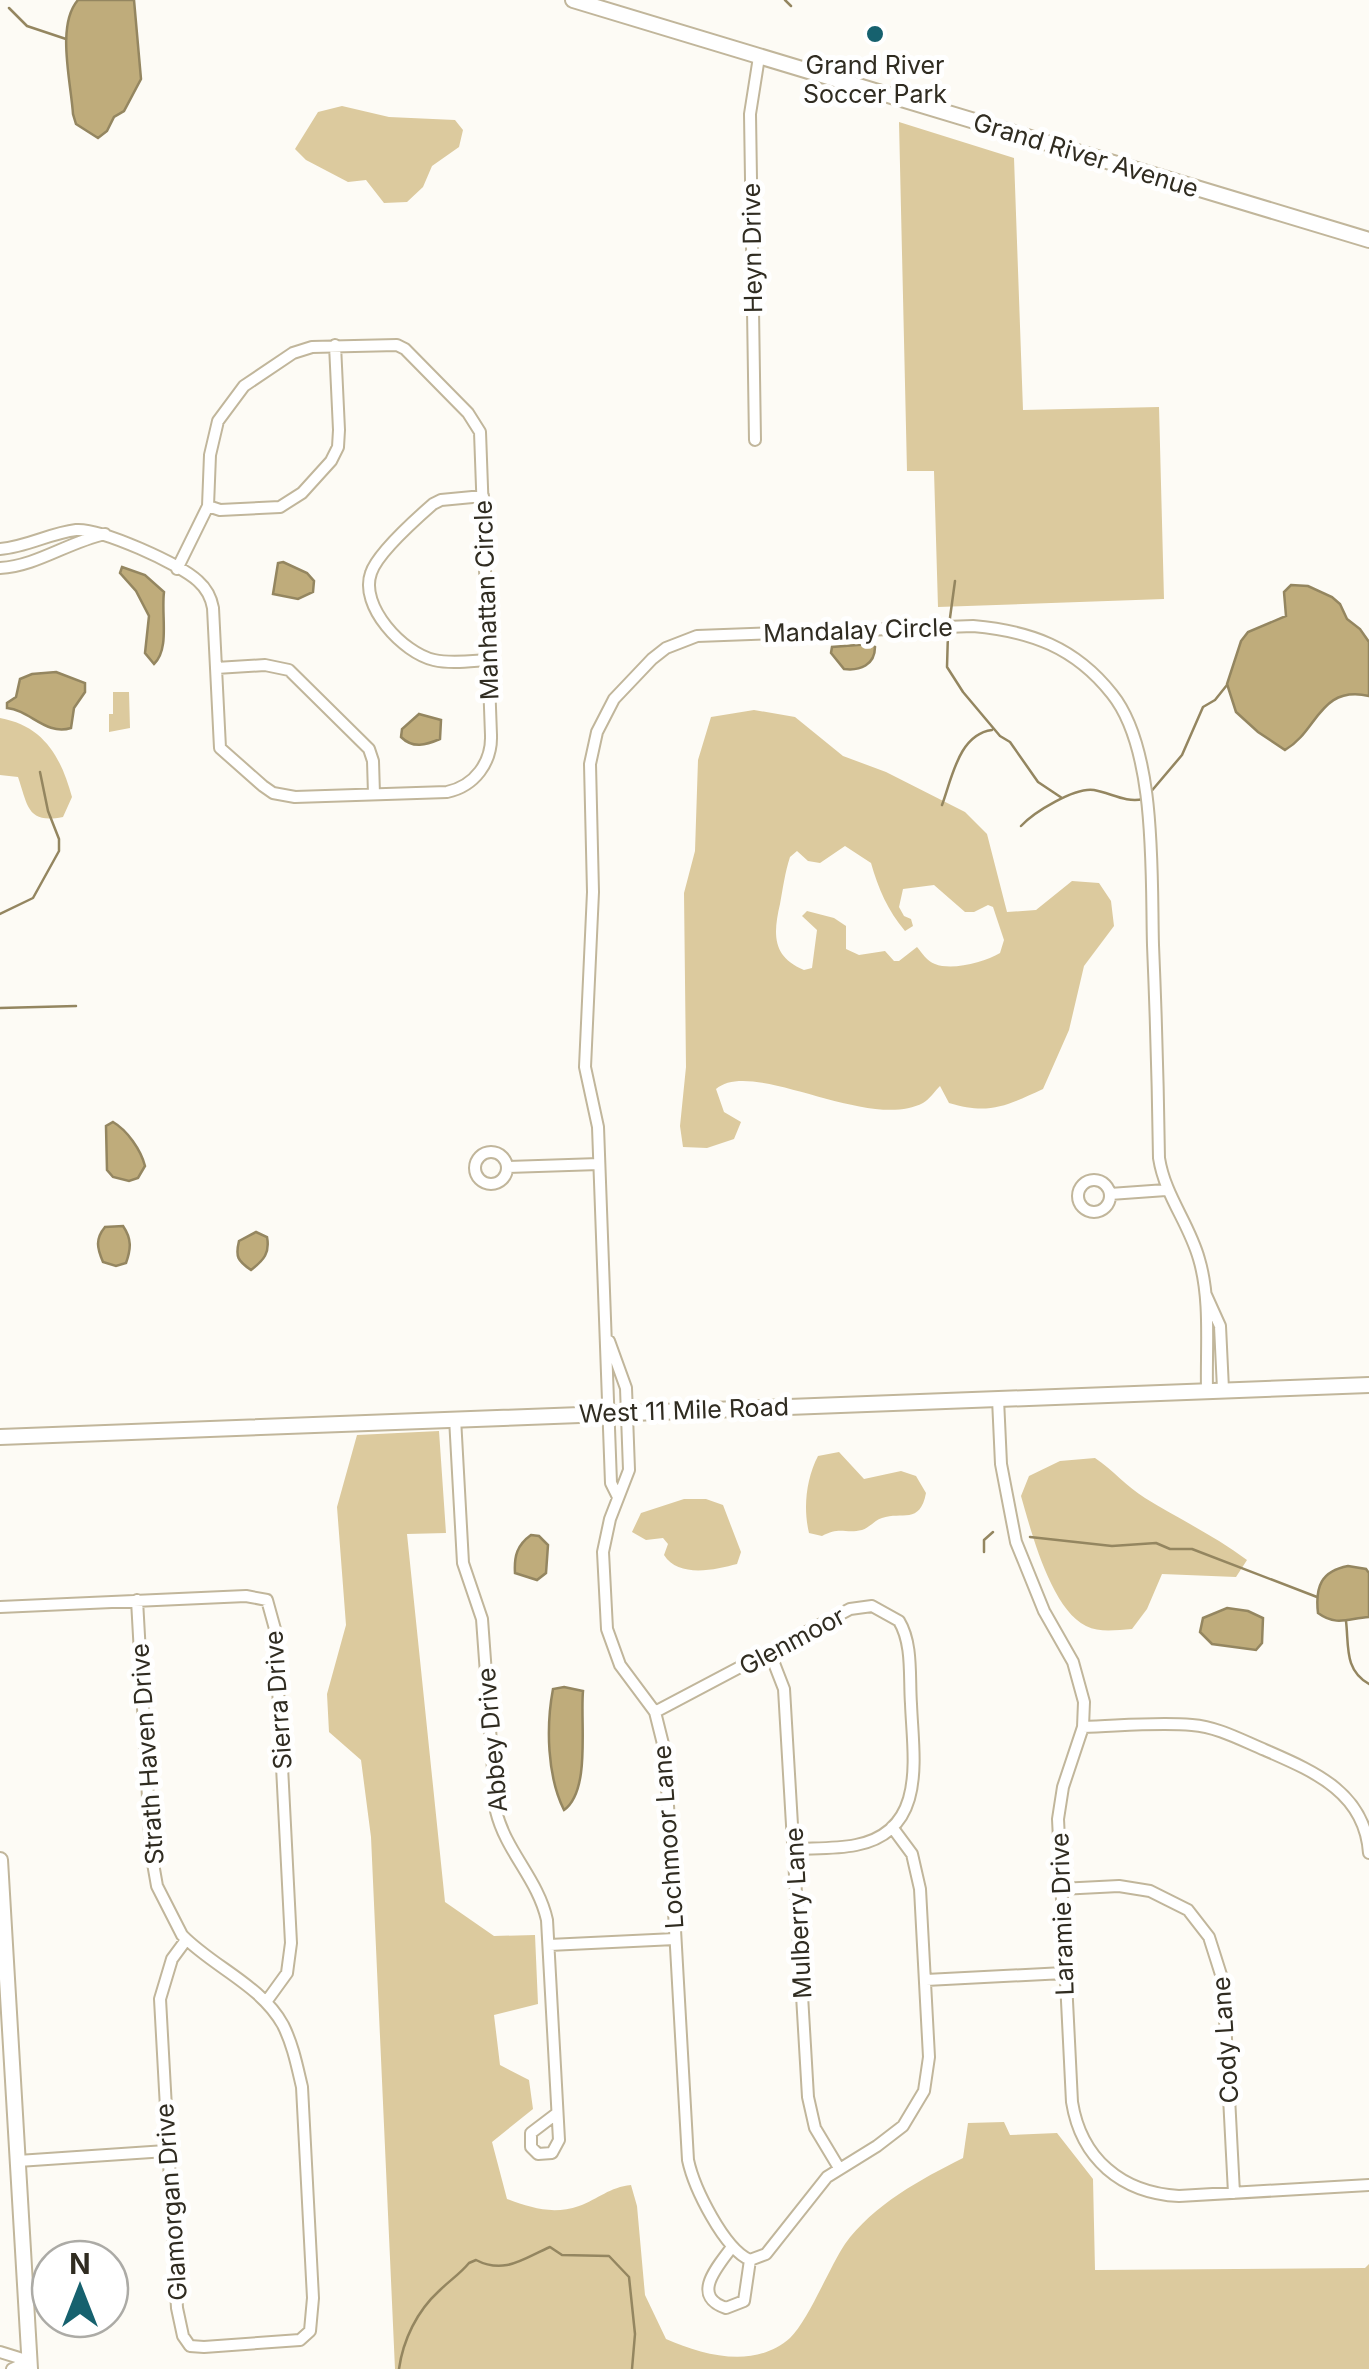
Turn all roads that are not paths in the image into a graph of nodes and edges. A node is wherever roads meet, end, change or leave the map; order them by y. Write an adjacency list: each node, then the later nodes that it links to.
1 (574, 0): 2 (street, Grand River Avenue)
2 (759, 57): 3 (street, Grand River Avenue); 5 (street, Heyn Drive)
3 (1369, 240)
4 (335, 345): 6 (street, Manhattan Circle); 7 (street, Manhattan Circle); 7 (street)
5 (754, 440)
6 (483, 496): 16 (street, Manhattan Circle); 16 (street)
7 (208, 506): 15 (street, Manhattan Circle)
8 (106, 534): 9 (street); 12 (street); 15 (street)
9 (49, 538): 10 (street); 12 (street)
10 (18, 546): 11 (street); 13 (street)
11 (0, 549)
12 (52, 553): 13 (street)
13 (20, 566): 14 (street)
14 (0, 568)
15 (177, 569): 17 (street, Manhattan Circle)
16 (488, 660): 18 (street, Manhattan Circle)
17 (216, 668): 18 (street); 18 (street, Manhattan Circle)
18 (374, 794)
19 (599, 1164): 20 (street); 21 (street, Mandalay Circle); 23 (street, Mandalay Circle)
20 (507, 1167)
21 (1166, 1190): 22 (street); 25 (street, Mandalay Circle)
22 (1110, 1194)
23 (605, 1331): 27 (street, Lochmoor Lane); 28 (street, Mandalay Circle)
24 (1369, 1385): 25 (street, West 11 Mile Road)
25 (1215, 1390): 26 (street, West 11 Mile Road)
26 (998, 1398): 27 (street, West 11 Mile Road); 36 (street, Laramie Drive)
27 (626, 1412): 28 (street, West 11 Mile Road); 31 (street, Lochmoor Lane)
28 (609, 1413): 29 (street, West 11 Mile Road); 31 (street, Mandalay Circle)
29 (455, 1418): 30 (street, West 11 Mile Road); 44 (street, Abbey Drive)
30 (0, 1437)
31 (618, 1496): 35 (street, Lochmoor Lane)
32 (137, 1600): 33 (street, Sierra Drive); 43 (street, Strath Haven Drive); 47 (street, Sierra Drive)
33 (0, 1607)
34 (770, 1653): 35 (street, Glenmoor); 37 (street, Glenmoor); 38 (street, Mulberry Lane)
35 (655, 1712): 42 (street, Lochmoor Lane)
36 (1083, 1726): 39 (street); 41 (street, Laramie Drive)
37 (892, 1827): 38 (street); 46 (street)
38 (794, 1849): 51 (street, Mulberry Lane)
39 (1369, 1852)
40 (0, 1860): 50 (street)
41 (1060, 1889): 45 (street, Laramie Drive); 53 (street, Cody Lane)
42 (675, 1938): 44 (street); 54 (street, Lochmoor Lane)
43 (186, 1940): 47 (street, Strath Haven Drive); 49 (street, Glamorgan Drive)
44 (548, 1946): 48 (street, Abbey Drive)
45 (1064, 1973): 46 (street); 53 (street, Laramie Drive)
46 (926, 1980): 51 (street)
47 (266, 2002): 56 (street, Strath Haven Drive)
48 (556, 2114)
49 (166, 2151): 50 (street); 56 (street, Glamorgan Drive)
50 (18, 2161): 58 (street)
51 (839, 2168): 55 (street)
52 (1369, 2184): 53 (street, Laramie Drive)
53 (1234, 2193)
54 (732, 2247): 55 (street, Lochmoor Lane); 55 (street)
55 (750, 2260)
56 (310, 2332)
57 (0, 2352): 58 (street)
58 (30, 2365): 59 (street)
59 (12, 2369)

